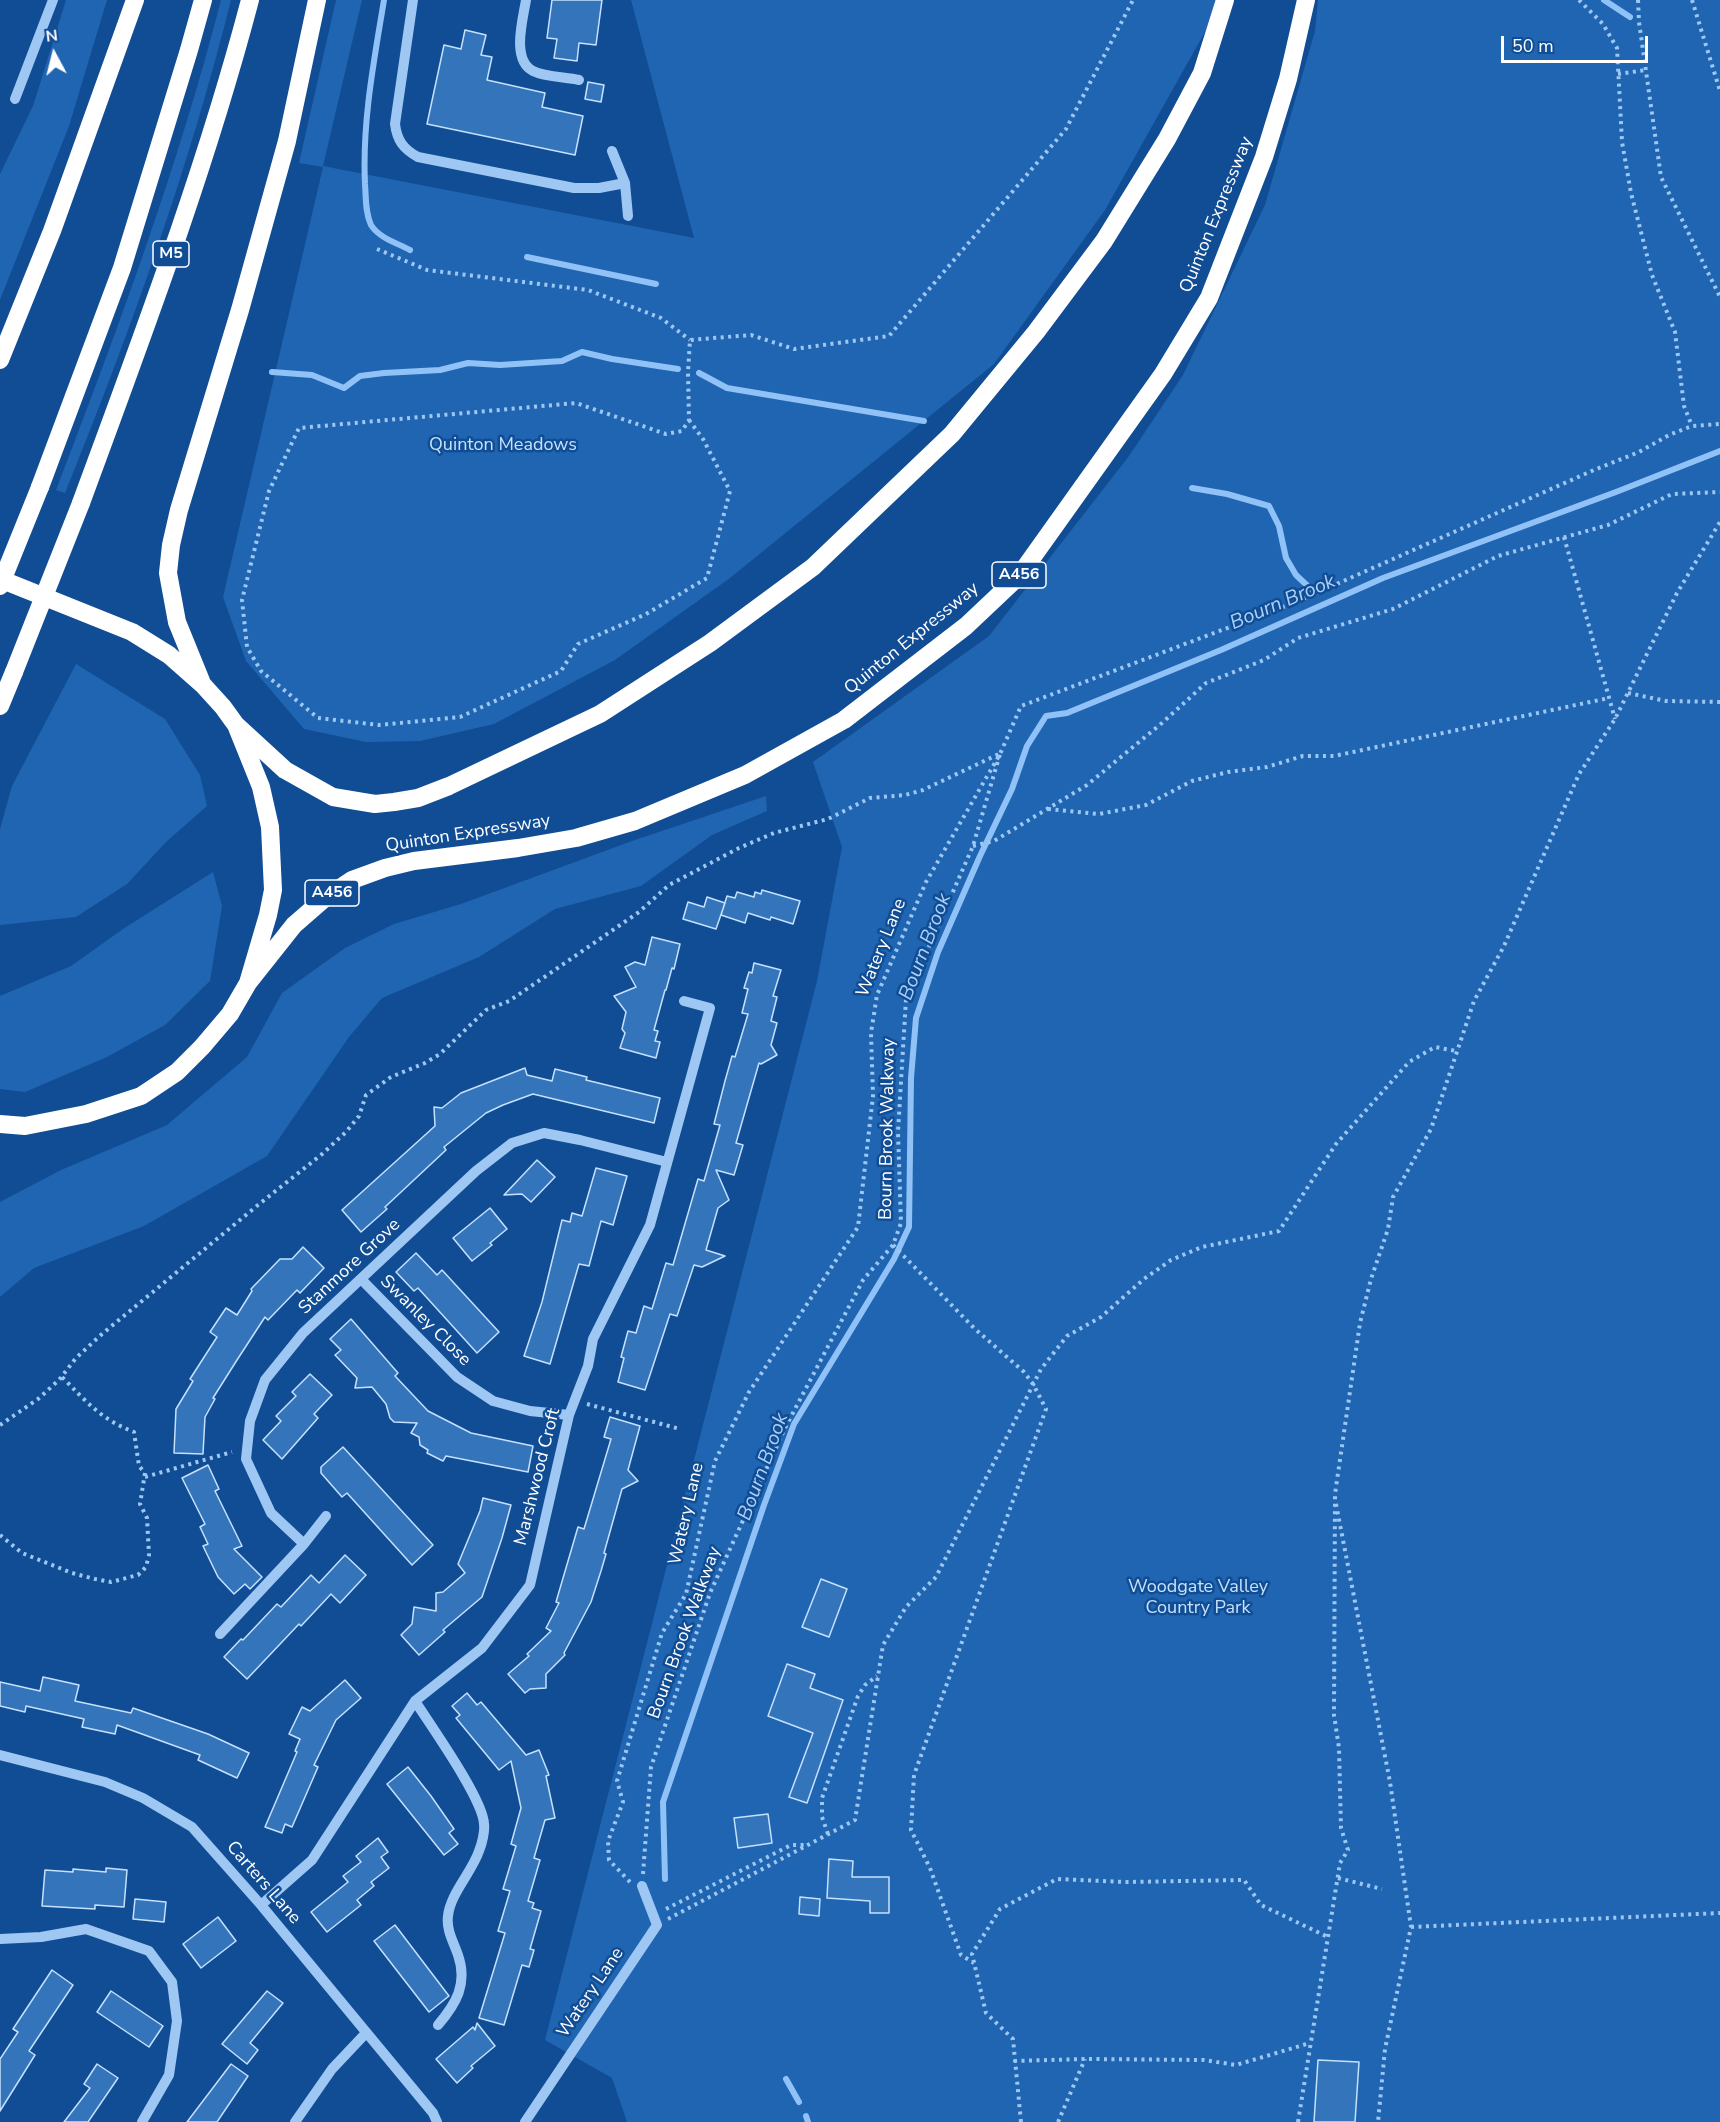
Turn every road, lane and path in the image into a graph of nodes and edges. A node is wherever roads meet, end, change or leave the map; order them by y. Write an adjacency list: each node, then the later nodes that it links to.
1 (53, 0): 18 (street)
2 (135, 0): 25 (highway)
3 (203, 0): 33 (highway, M5, bridge)
4 (250, 0): 38 (highway, M5, bridge)
5 (317, 0): 34 (highway)
6 (413, 0): 20 (street)
7 (525, 0): 16 (street)
8 (1133, 0): 24 (path)
9 (1225, 0): 40 (highway)
10 (1306, 0): 44 (highway, Quinton Expressway / A456)
11 (1579, 0): 15 (path)
12 (1638, 0): 14 (path)
13 (1692, 0): 17 (path)
14 (1646, 70): 15 (path); 23 (path)
15 (1618, 74): 28 (path)
16 (579, 80)
17 (1720, 91)
18 (15, 99)
19 (612, 151): 20 (street)
20 (625, 183): 21 (street)
21 (628, 216)
22 (377, 249): 24 (path)
23 (1720, 297)
24 (690, 340): 26 (path)
25 (0, 360)
26 (689, 420): 26 (path)
27 (1720, 424): 28 (path)
28 (1692, 426): 41 (path)
29 (1720, 492): 31 (path)
30 (1720, 522): 35 (path)
31 (1564, 537): 36 (path); 42 (path)
32 (0, 579): 34 (highway)
33 (0, 586)
34 (203, 685): 40 (highway)
35 (1628, 693): 37 (path); 39 (path)
36 (1609, 698): 39 (path); 42 (path)
37 (1720, 702)
38 (0, 706)
39 (1615, 719): 46 (path)
40 (236, 726): 44 (highway)
41 (1000, 754): 43 (path, Bourn Brook Walkway); 53 (path); 72 (path, Watery Lane)
42 (1048, 808): 43 (path)
43 (973, 846): 51 (path, Bourn Brook Walkway)
44 (248, 983): 48 (highway)
45 (684, 1001): 50 (street, Marshwood Croft)
46 (1456, 1051): 54 (path); 61 (path)
47 (0, 1124): 48 (highway)
48 (25, 1126): 49 (highway)
49 (0, 1134)
50 (667, 1162): 52 (street, Stanmore Grove); 55 (street, Marshwood Croft)
51 (893, 1245): 54 (path); 72 (path, Bourn Brook Walkway)
52 (361, 1280): 56 (street, Swanley Close); 59 (street, Stanmore Grove)
53 (62, 1377): 57 (path); 60 (path)
54 (1033, 1384): 66 (path); 80 (path)
55 (574, 1401): 56 (street, Marshwood Croft); 58 (path)
56 (569, 1415): 67 (street, Marshwood Croft)
57 (0, 1425)
58 (680, 1429)
59 (247, 1448): 60 (path); 64 (street, Stanmore Grove)
60 (145, 1477): 63 (path)
61 (1335, 1494): 71 (path); 77 (path)
62 (326, 1516): 64 (street)
63 (0, 1535)
64 (304, 1544): 65 (street)
65 (220, 1634)
66 (878, 1675): 69 (path); 69 (path)
67 (415, 1701): 74 (street, Marshwood Croft); 81 (street)
68 (0, 1755): 74 (street, Carters Lane)
69 (828, 1834): 70 (path)
70 (807, 1845): 76 (path); 76 (path)
71 (1338, 1878): 73 (path); 78 (path)
72 (642, 1886): 76 (street)
73 (1382, 1889)
74 (261, 1905): 82 (street, Carters Lane)
75 (1720, 1913): 77 (path)
76 (656, 1919): 89 (street, Watery Lane)
77 (1411, 1927): 93 (path)
78 (1328, 1937): 80 (path); 83 (path)
79 (0, 1939): 86 (street)
80 (974, 1963): 85 (path)
81 (438, 2025)
82 (366, 2033): 87 (street); 88 (street, Carters Lane)
83 (1310, 2043): 84 (path); 92 (path)
84 (1085, 2059): 85 (path); 91 (path)
85 (1014, 2061): 90 (path)
86 (142, 2122)
87 (295, 2122)
88 (437, 2122)
89 (525, 2122)
90 (1021, 2122)
91 (1058, 2122)
92 (1298, 2122)
93 (1378, 2122)

